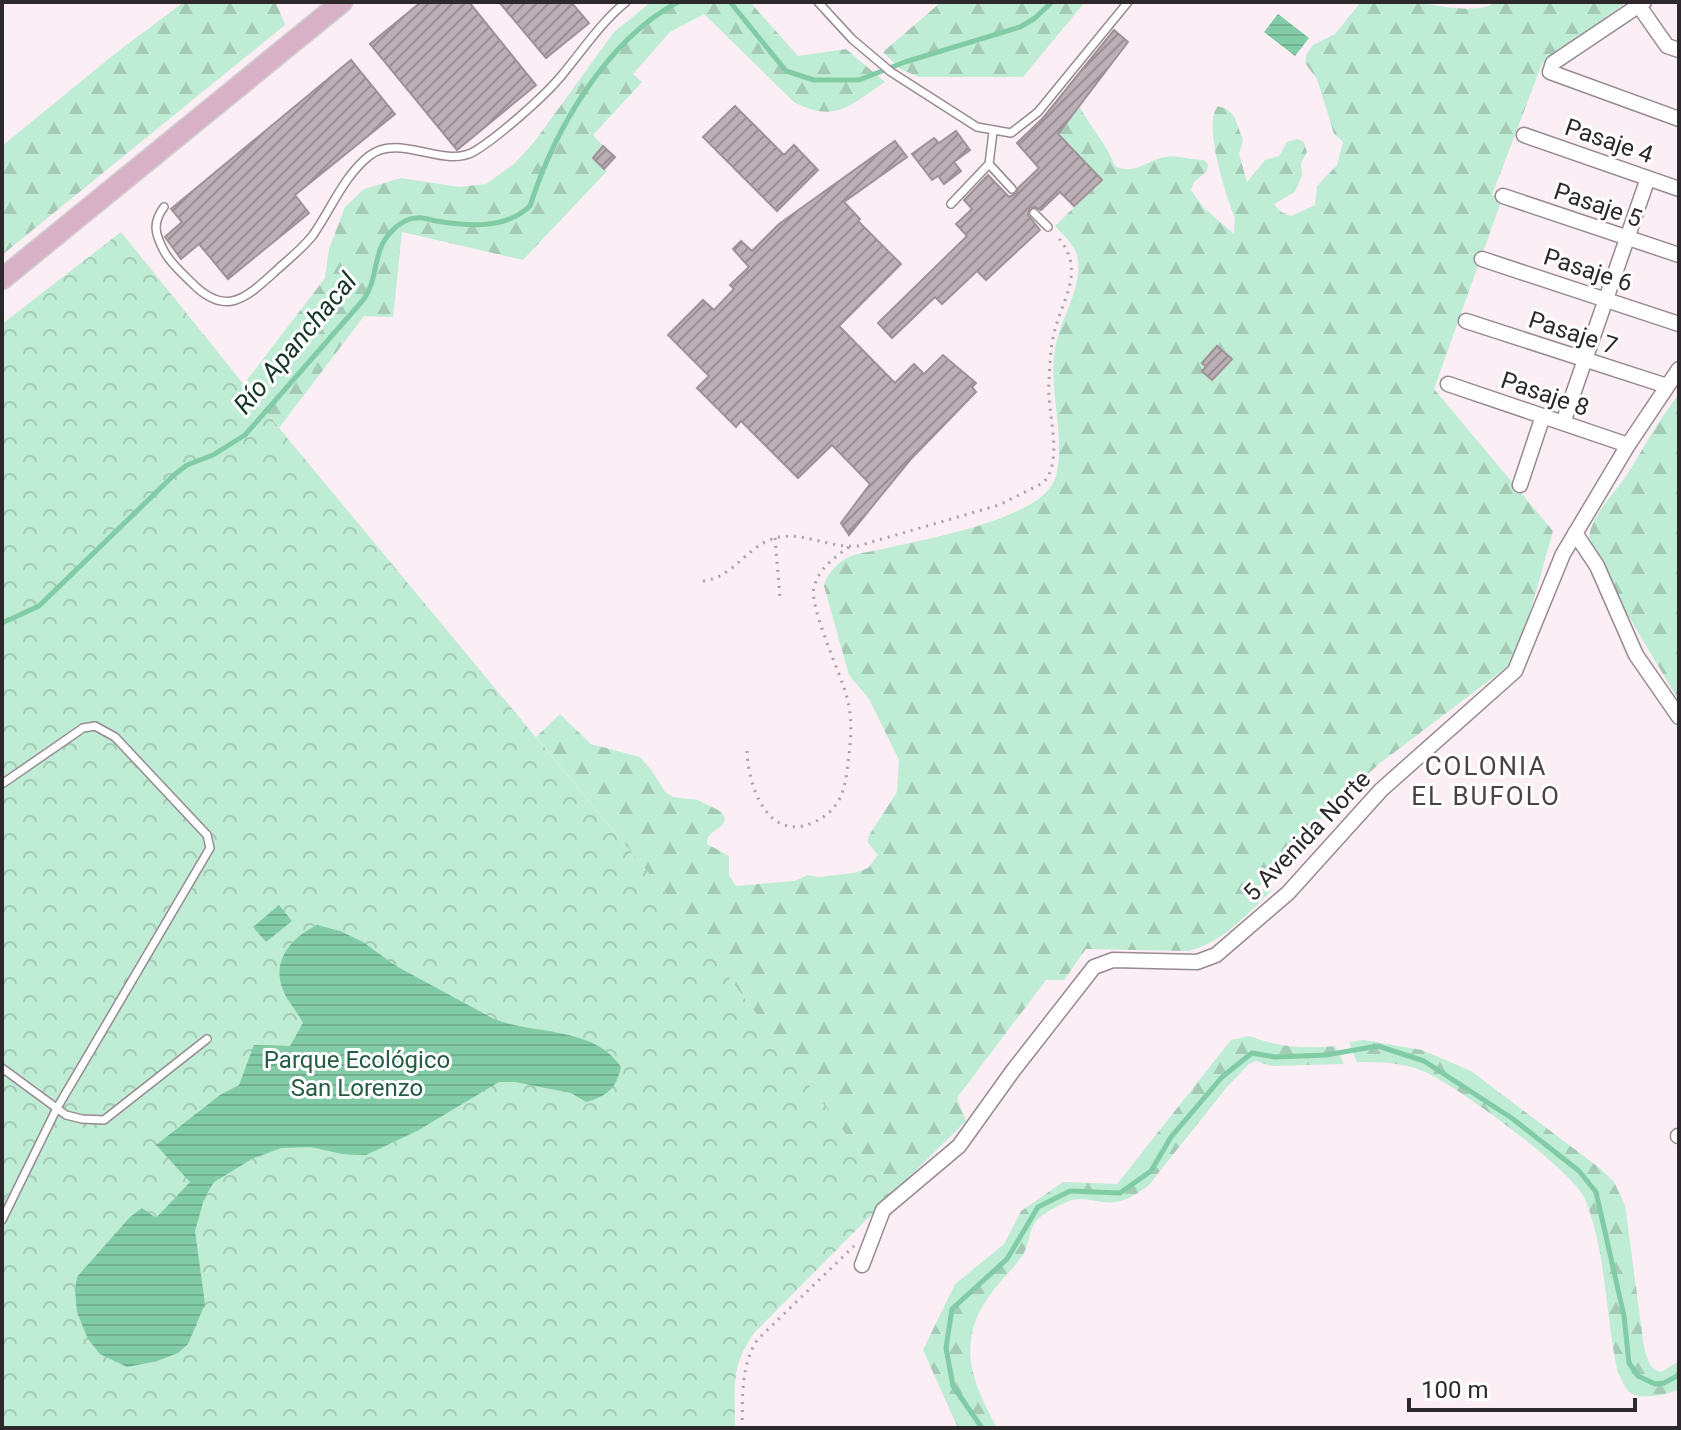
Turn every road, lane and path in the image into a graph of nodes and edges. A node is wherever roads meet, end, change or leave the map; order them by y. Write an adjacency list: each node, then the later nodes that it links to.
1 (342, 2): 22 (main road)
2 (626, 2): 16 (lane)
3 (818, 2): 8 (lane)
4 (1128, 2): 8 (lane)
5 (1642, 4): 6 (street); 7 (street)
6 (1679, 50)
7 (1679, 119)
8 (993, 132): 10 (lane)
9 (1524, 135): 11 (street, Pasaje 4)
10 (989, 164): 12 (lane); 15 (lane)
11 (1648, 178): 13 (street, Pasaje 4); 19 (street)
12 (1012, 189)
13 (1679, 189)
14 (1503, 196): 19 (street, Pasaje 5)
15 (951, 204)
16 (164, 207)
17 (1034, 213): 18 (lane)
18 (1048, 227): 36 (path)
19 (1627, 238): 20 (street, Pasaje 5); 23 (street)
20 (1679, 255)
21 (1482, 259): 23 (street, Pasaje 6)
22 (2, 279)
23 (1606, 300): 25 (street, Pasaje 6); 26 (street)
24 (1466, 321): 26 (street, Pasaje 7)
25 (1679, 324)
26 (1585, 360): 29 (street, Pasaje 7); 31 (street)
27 (1679, 369): 29 (street, 5 Avenida Norte)
28 (1448, 384): 30 (street, Pasaje 8)
29 (1667, 386): 32 (street, 5 Avenida Norte)
30 (1543, 416): 31 (street, Pasaje 8); 33 (street)
31 (1563, 423): 32 (street, Pasaje 8)
32 (1628, 445): 34 (street, 5 Avenida Norte)
33 (1520, 485)
34 (1575, 533): 39 (street); 47 (street, 5 Avenida Norte)
35 (775, 538): 36 (path); 37 (path); 38 (path)
36 (849, 547): 40 (path)
37 (703, 581)
38 (780, 597)
39 (1679, 717)
40 (747, 751)
41 (2, 784): 44 (lane)
42 (207, 1039): 44 (lane)
43 (2, 1068): 44 (lane)
44 (57, 1108): 45 (lane)
45 (2, 1220)
46 (855, 1245): 48 (path)
47 (862, 1265)
48 (742, 1428)

